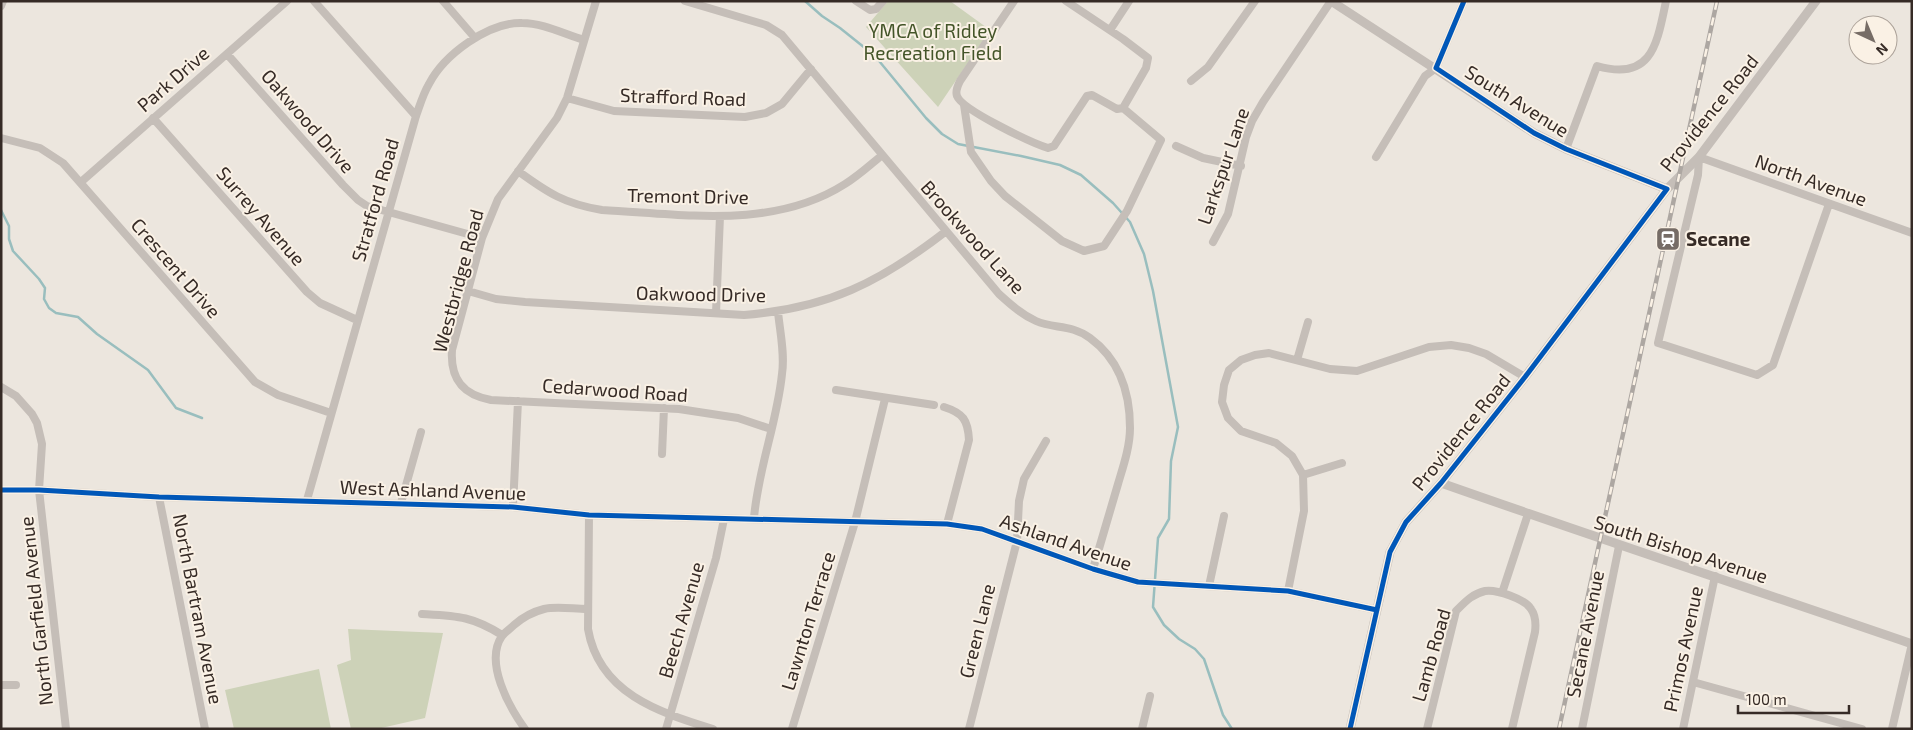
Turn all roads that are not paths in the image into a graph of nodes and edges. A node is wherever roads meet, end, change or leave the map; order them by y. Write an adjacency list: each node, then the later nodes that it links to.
1 (3, 1): 17 (street)
2 (287, 1): 21 (street, Park Drive)
3 (314, 1): 28 (street)
4 (443, 1): 19 (street)
5 (596, 1): 20 (street, Westbridge Road)
6 (685, 1): 23 (street, Brookwood Lane)
7 (856, 1): 8 (street)
8 (883, 1)
9 (1014, 1): 26 (street)
10 (1066, 1): 18 (street)
11 (1129, 1): 18 (street)
12 (1255, 1): 24 (street)
13 (1331, 1): 22 (street, South Avenue); 36 (street, Larkspur Lane)
14 (1464, 1): 22 (street)
15 (1666, 1): 32 (street)
16 (1816, 1): 35 (street, Providence Road)
17 (1, 6)
18 (1110, 30): 27 (street)
19 (475, 38): 20 (street, Stratford Road); 28 (street, Stratford Road)
20 (584, 40): 25 (street, Westbridge Road)
21 (227, 54): 29 (street, Park Drive); 41 (street, Oakwood Drive)
22 (1436, 68): 32 (street, South Avenue); 34 (street)
23 (811, 70): 25 (street, Strafford Road); 33 (street, Brookwood Lane)
24 (1191, 81)
25 (567, 98): 37 (street, Westbridge Road)
26 (964, 105): 27 (street); 27 (street)
27 (1124, 108)
28 (416, 116): 41 (street, Stratford Road)
29 (153, 118): 38 (street, Park Drive); 50 (street, Surrey Avenue)
30 (1, 138): 38 (street, Crescent Drive)
31 (1176, 146): 36 (street)
32 (1566, 149): 39 (street, South Avenue)
33 (882, 156): 42 (street, Tremont Drive); 43 (street, Brookwood Lane)
34 (1376, 157)
35 (1699, 157): 39 (street, Providence Road); 40 (street, North Avenue); 40 (street)
36 (1241, 166): 46 (street, Larkspur Lane)
37 (518, 171): 42 (street, Tremont Drive); 45 (street, Westbridge Road)
38 (81, 182): 62 (street, Crescent Drive)
39 (1668, 189): 53 (street, Providence Road)
40 (1829, 204): 44 (street, North Avenue)
41 (389, 213): 45 (street, Oakwood Drive); 50 (street, Stratford Road)
42 (720, 216): 49 (street)
43 (945, 232): 48 (street, Oakwood Drive); 86 (street, Brookwood Lane)
44 (1912, 233)
45 (482, 238): 47 (street, Westbridge Road)
46 (1213, 242)
47 (468, 290): 49 (street, Oakwood Drive); 54 (street, Westbridge Road)
48 (778, 312): 49 (street, Oakwood Drive); 63 (street)
49 (716, 313)
50 (357, 320): 62 (street, Stratford Road)
51 (1308, 322): 52 (street)
52 (1298, 360): 53 (street); 68 (street)
53 (1525, 377): 69 (street, Providence Road)
54 (460, 384): 58 (street, Cedarwood Road)
55 (1, 387): 71 (street, North Garfield Avenue)
56 (836, 390): 57 (street)
57 (886, 399): 59 (street); 81 (street, Lawnton Terrace)
58 (518, 400): 61 (street, Cedarwood Road); 75 (street)
59 (934, 405)
60 (944, 407): 83 (street)
61 (664, 408): 63 (street, Cedarwood Road); 66 (street)
62 (331, 413): 73 (street, Stratford Road)
63 (771, 429): 79 (street)
64 (421, 432): 74 (street)
65 (1046, 441): 84 (street, Green Lane)
66 (662, 454)
67 (1342, 463): 68 (street)
68 (1303, 475): 89 (street)
69 (1441, 483): 76 (street, South Bishop Avenue); 92 (street, Providence Road)
70 (1, 490): 71 (street, West Ashland Avenue)
71 (39, 490): 72 (street, West Ashland Avenue); 102 (street, North Garfield Avenue)
72 (159, 497): 73 (street, West Ashland Avenue); 103 (street, North Bartram Avenue)
73 (307, 500): 74 (street, West Ashland Avenue)
74 (401, 504): 75 (street, West Ashland Avenue)
75 (513, 507): 77 (street, West Ashland Avenue)
76 (1528, 514): 85 (street, South Bishop Avenue); 90 (street)
77 (589, 516): 80 (street, West Ashland Avenue); 91 (street)
78 (1224, 516): 88 (street)
79 (754, 518): 80 (street, West Ashland Avenue); 81 (street, West Ashland Avenue)
80 (724, 519): 100 (street, Beech Avenue)
81 (855, 522): 82 (street, West Ashland Avenue); 107 (street, Lawnton Terrace)
82 (894, 524): 83 (street, Ashland Avenue)
83 (947, 524): 84 (street, Ashland Avenue)
84 (1017, 540): 86 (street, Ashland Avenue); 108 (street, Green Lane)
85 (1619, 546): 87 (street, South Bishop Avenue); 112 (street, Secane Avenue)
86 (1093, 569): 88 (street, Ashland Avenue)
87 (1716, 576): 95 (street, South Bishop Avenue); 96 (street, Primos Avenue)
88 (1209, 586): 89 (street, Ashland Avenue)
89 (1288, 591): 92 (street, Ashland Avenue)
90 (1502, 593): 110 (street, Lamb Road); 111 (street)
91 (587, 609): 94 (street); 100 (street)
92 (1377, 610): 101 (street, Providence Road)
93 (422, 614): 94 (street)
94 (502, 636): 104 (street)
95 (1912, 644): 115 (street)
96 (1693, 682): 113 (street, Primos Avenue); 114 (street)
97 (1, 685): 98 (street)
98 (16, 685)
99 (1150, 696): 109 (street)
100 (670, 716): 105 (street, Beech Avenue); 106 (street)
101 (1351, 728)
102 (66, 729)
103 (205, 729)
104 (525, 729)
105 (666, 729)
106 (713, 729)
107 (792, 729)
108 (969, 729)
109 (1142, 729)
110 (1427, 729)
111 (1512, 729)
112 (1582, 729)
113 (1683, 729)
114 (1862, 729)
115 (1892, 729)

